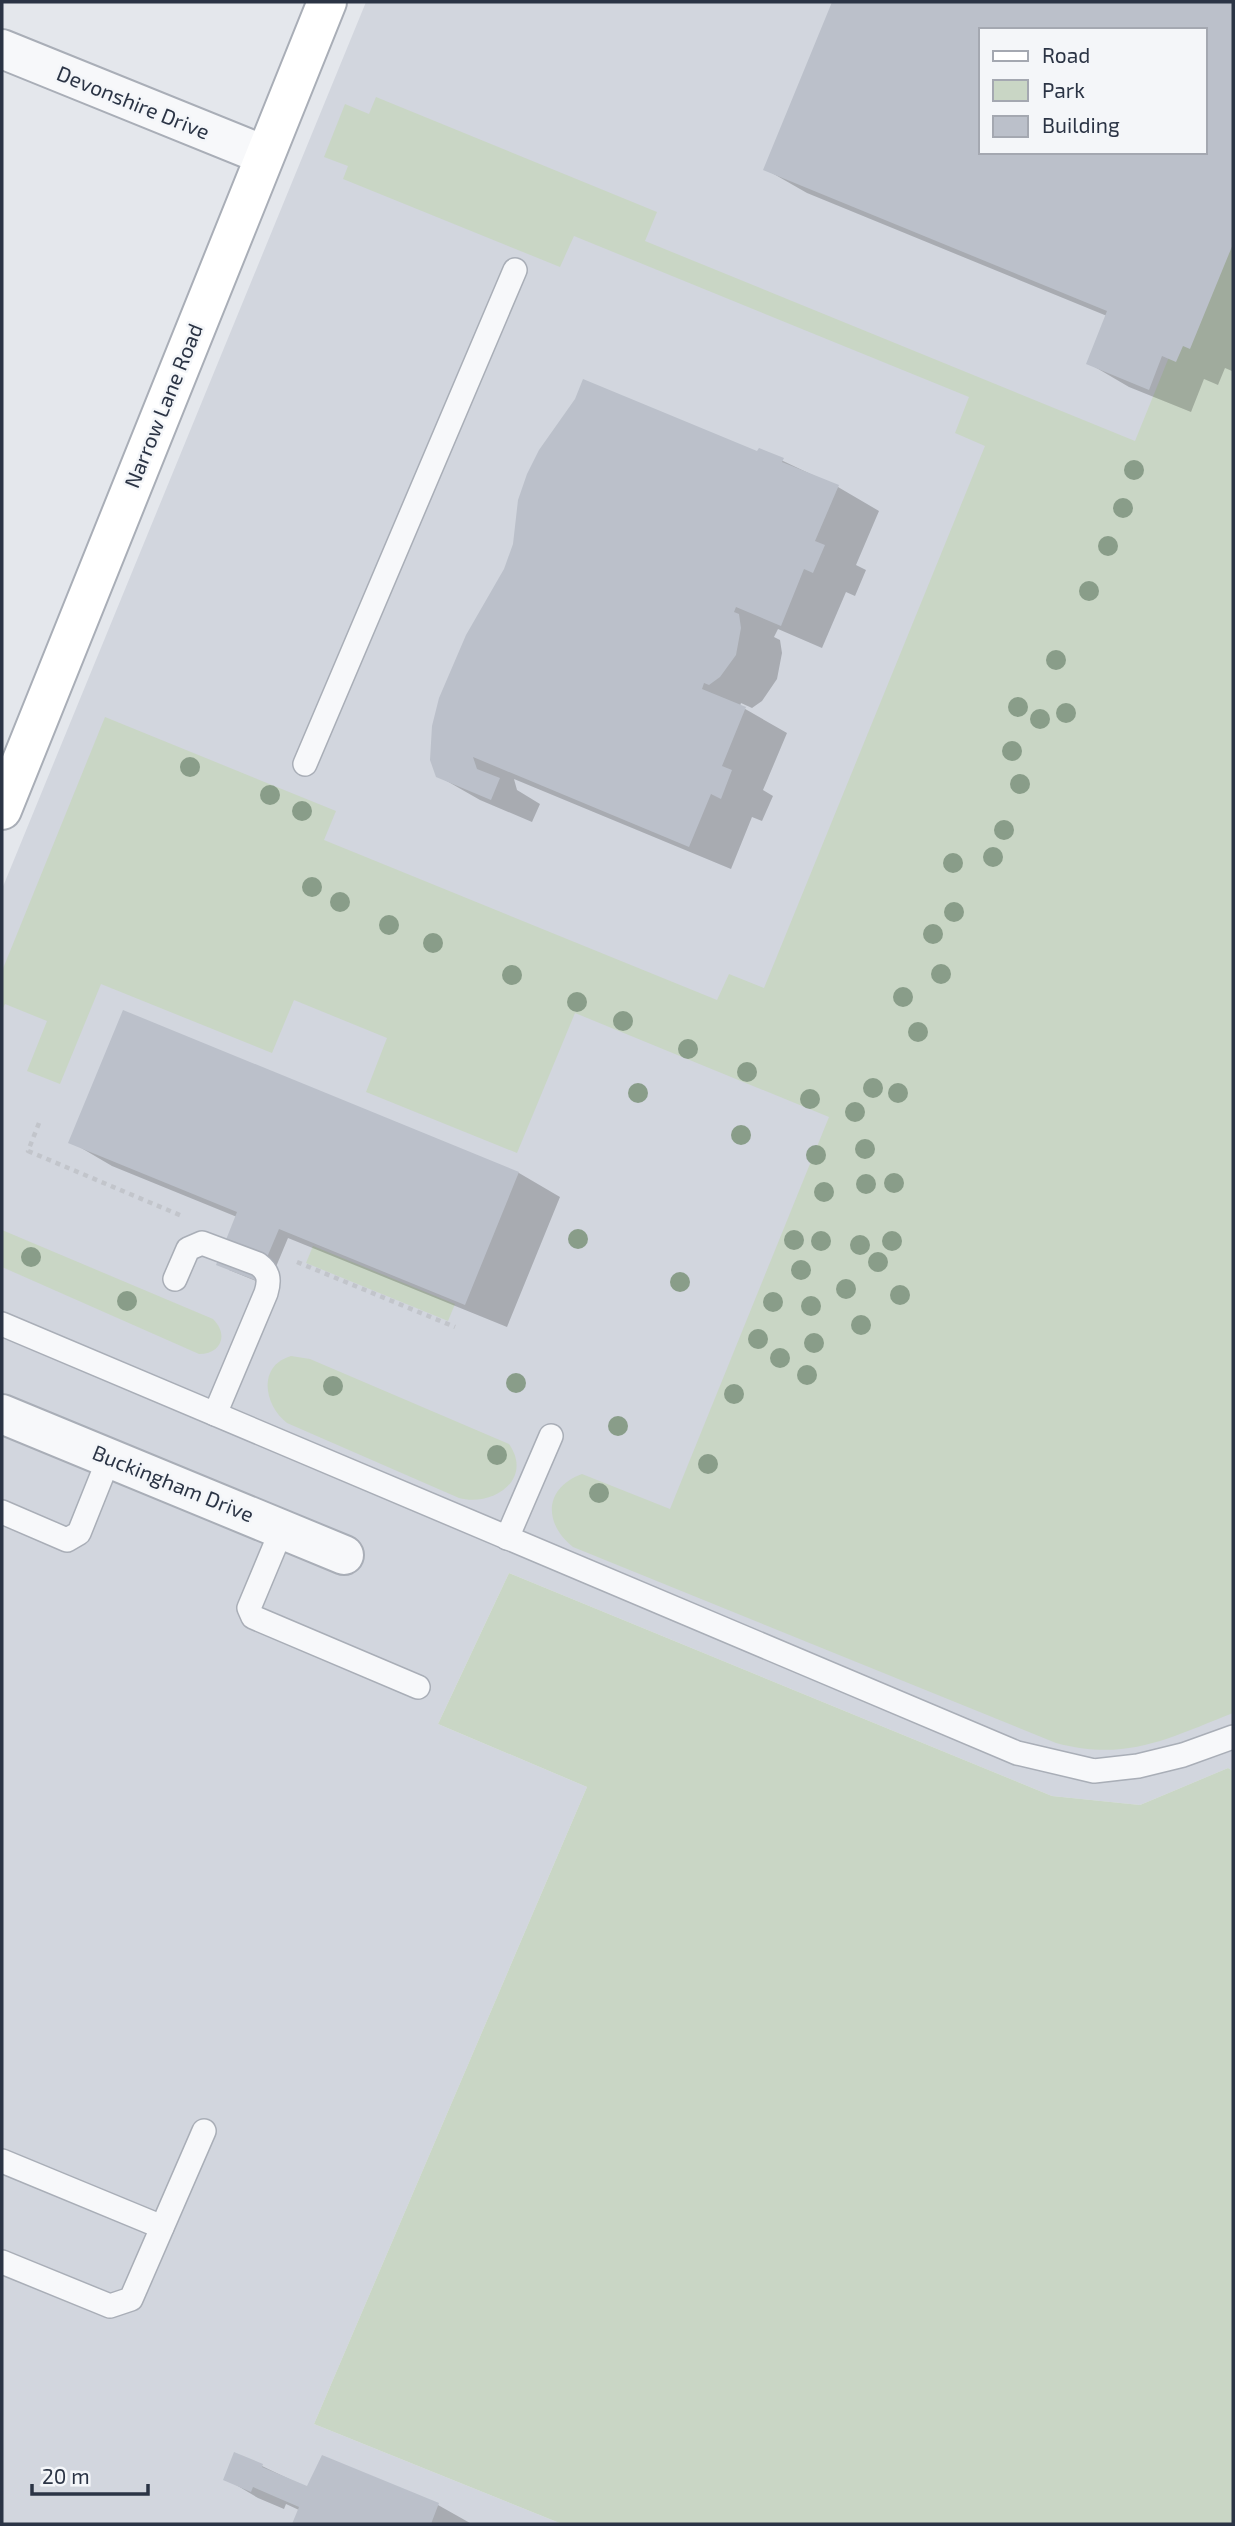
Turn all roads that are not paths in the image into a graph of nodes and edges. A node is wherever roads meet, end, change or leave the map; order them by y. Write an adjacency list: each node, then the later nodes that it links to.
1 (327, 2): 3 (street, Narrow Lane Road)
2 (2, 49): 3 (street, Devonshire Drive)
3 (264, 155): 6 (street, Narrow Lane Road)
4 (515, 270): 5 (lane)
5 (305, 764)
6 (2, 810)
7 (174, 1279): 10 (lane)
8 (2, 1324): 10 (lane)
9 (2, 1413): 12 (street, Buckingham Drive)
10 (215, 1414): 15 (lane)
11 (551, 1436): 15 (lane)
12 (109, 1458): 13 (lane); 14 (street, Buckingham Drive)
13 (2, 1512)
14 (282, 1529): 16 (street, Buckingham Drive); 17 (lane)
15 (507, 1538): 18 (lane)
16 (344, 1555)
17 (418, 1687)
18 (1233, 1737)
19 (204, 2131): 21 (lane)
20 (2, 2161): 21 (lane)
21 (162, 2227): 22 (lane)
22 (2, 2262)

